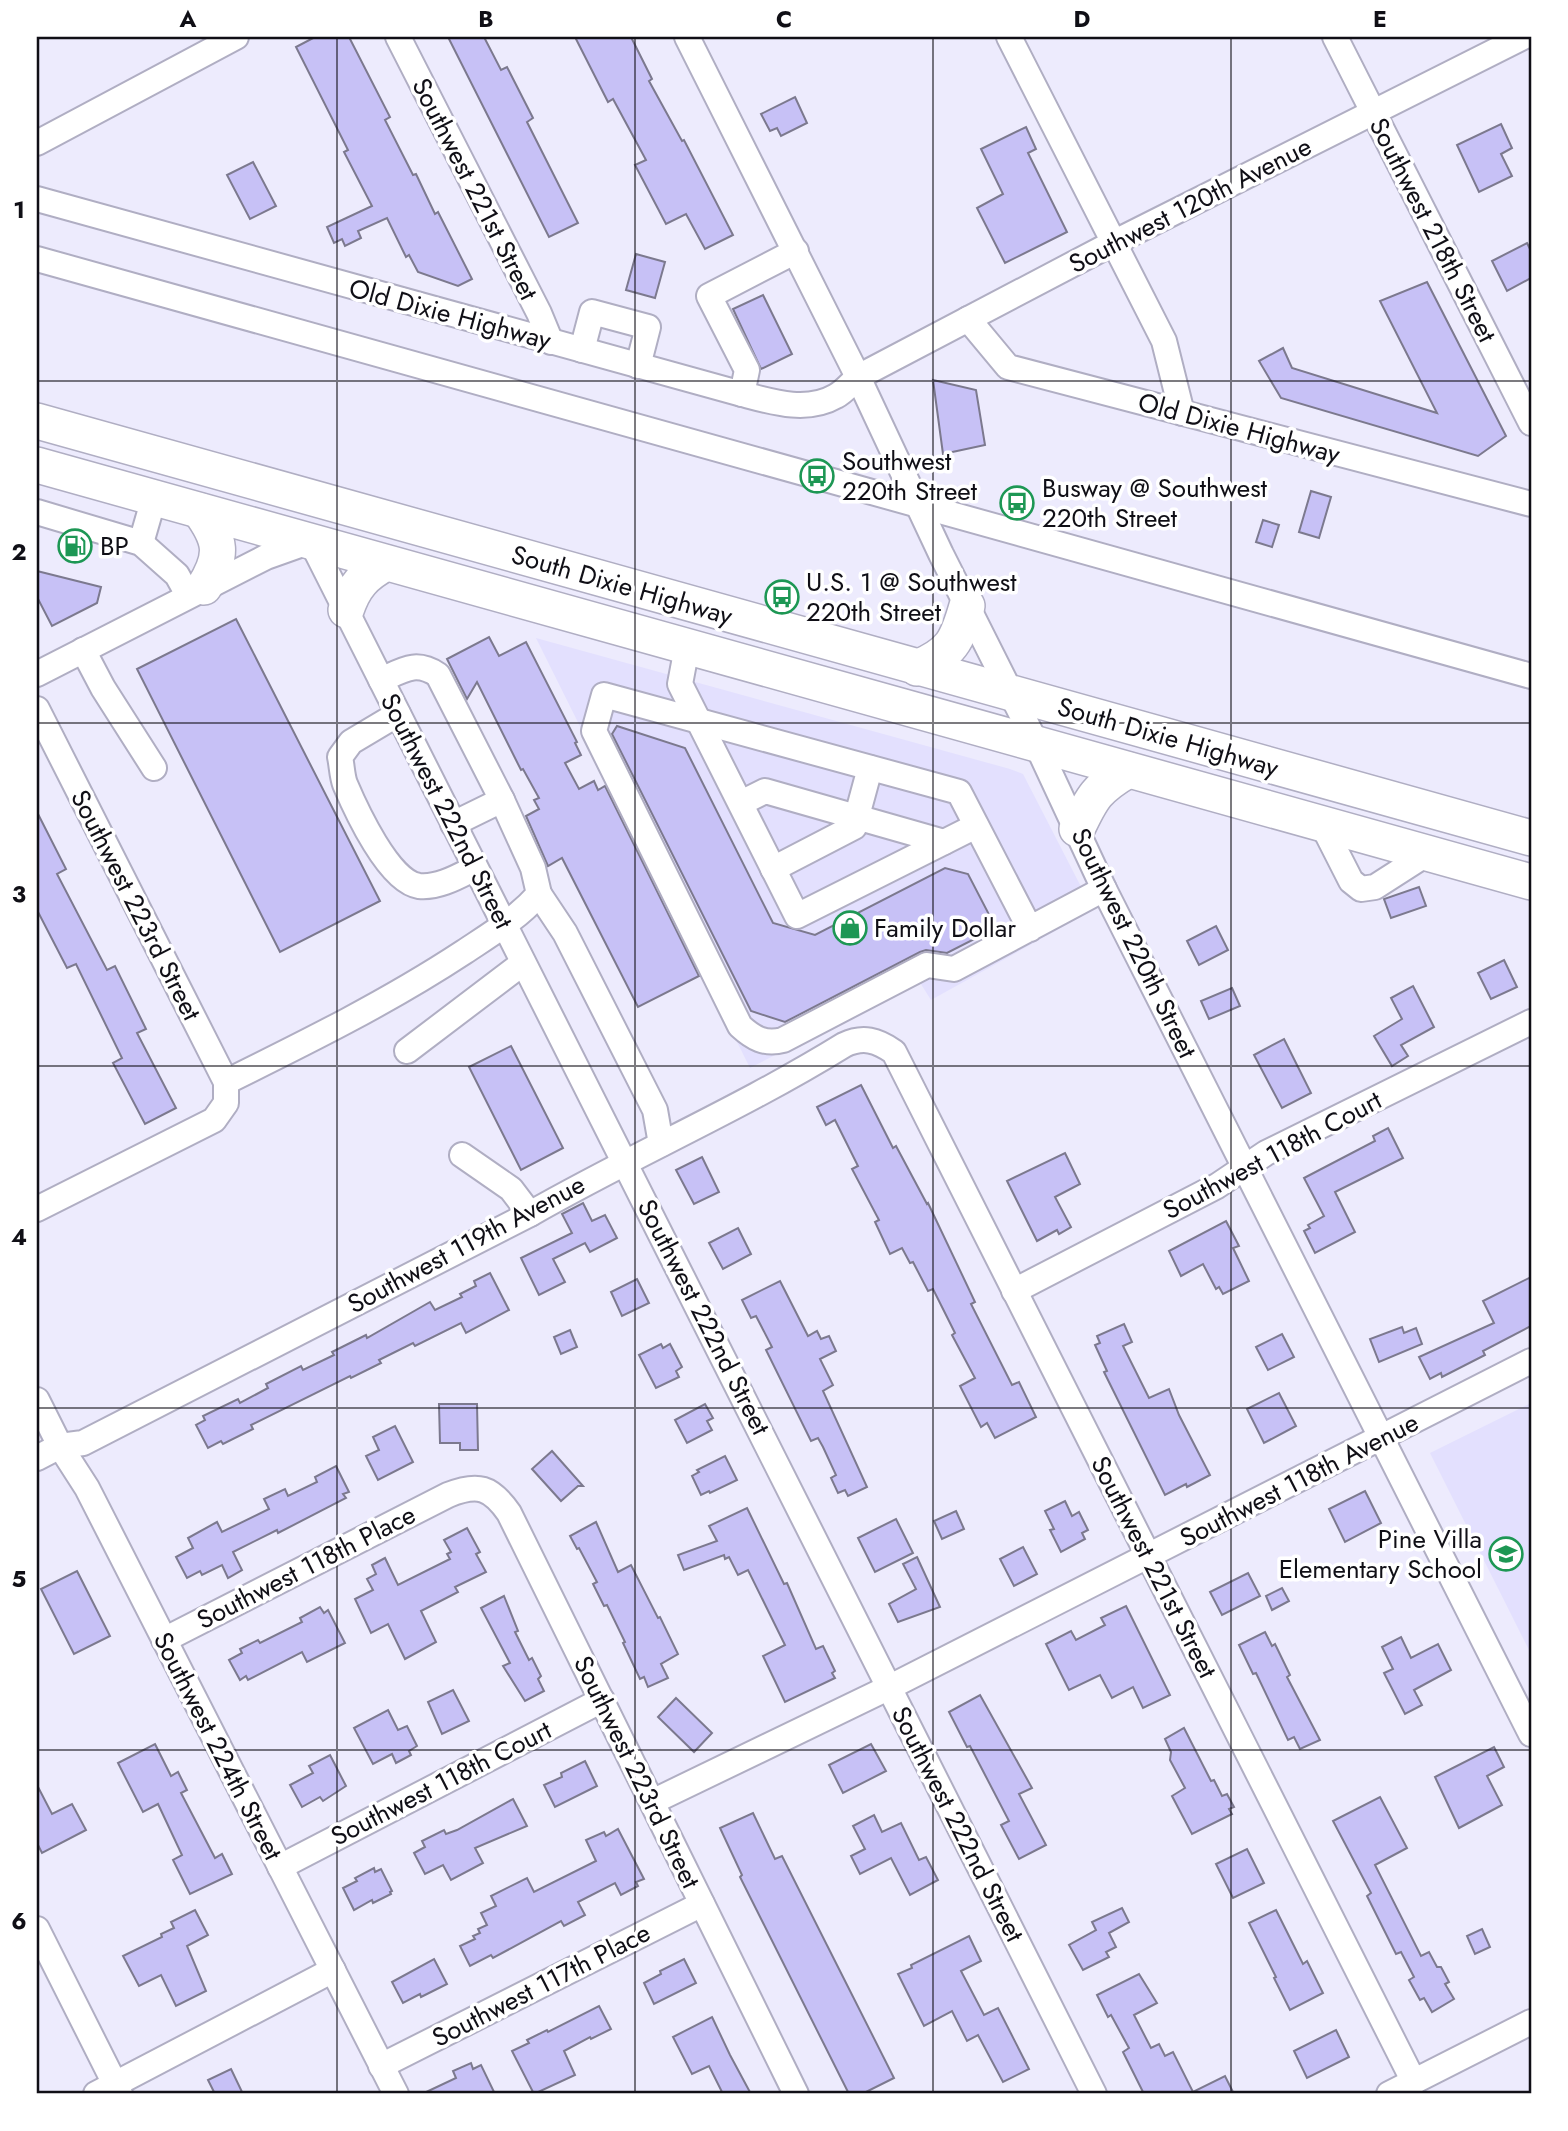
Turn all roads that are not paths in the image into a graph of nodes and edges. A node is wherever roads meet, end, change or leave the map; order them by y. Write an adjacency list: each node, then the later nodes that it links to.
1 (236, 37): 8 (street)
2 (398, 37): 14 (street, Southwest 221st Street)
3 (687, 37): 11 (street, Southwest 220th Street)
4 (1009, 37): 10 (street)
5 (1335, 37): 7 (street, Southwest 218th Street)
6 (1523, 37): 7 (street, Southwest 120th Avenue)
7 (1373, 113): 10 (street, Southwest 120th Avenue); 21 (street, Southwest 218th Street)
8 (37, 143)
9 (37, 199): 14 (street, Old Dixie Highway)
10 (1113, 243): 13 (street, Southwest 120th Avenue); 19 (street)
11 (796, 251): 17 (street, Southwest 220th Street); 18 (street)
12 (37, 259): 25 (street)
13 (968, 319): 17 (street, Southwest 120th Avenue); 19 (street, Old Dixie Highway)
14 (551, 342): 15 (street, Old Dixie Highway)
15 (582, 350): 16 (street, Old Dixie Highway); 16 (street)
16 (638, 366): 18 (street, Old Dixie Highway)
17 (858, 377): 18 (street, Old Dixie Highway); 25 (street, Southwest 220th Street)
18 (742, 394)
19 (1182, 413): 26 (street, Old Dixie Highway)
20 (37, 421): 23 (highway, South Dixie Highway)
21 (1531, 423)
22 (37, 465): 24 (highway, South Dixie Highway)
23 (273, 487): 29 (highway); 32 (highway, South Dixie Highway)
24 (154, 498): 27 (highway, South Dixie Highway); 30 (street)
25 (917, 504): 34 (street, Southwest 220th Street); 40 (street)
26 (1531, 504)
27 (200, 511): 29 (highway, South Dixie Highway); 33 (highway)
28 (37, 512): 30 (street)
29 (311, 541): 31 (highway, South Dixie Highway); 32 (highway); 33 (street); 35 (street, Southwest 222nd Street)
30 (141, 543): 33 (street)
31 (386, 563): 35 (highway); 36 (highway, South Dixie Highway)
32 (609, 581): 38 (highway, South Dixie Highway)
33 (196, 591): 37 (street)
34 (967, 606): 38 (highway); 42 (street, Southwest 220th Street)
35 (346, 610): 41 (street, Southwest 222nd Street)
36 (687, 647): 42 (highway); 45 (street); 46 (highway, South Dixie Highway)
37 (83, 650): 39 (street); 47 (street)
38 (918, 668): 42 (highway, South Dixie Highway)
39 (37, 674)
40 (1531, 676)
41 (381, 680): 44 (street, Southwest 222nd Street); 51 (street)
42 (1012, 693): 46 (street, Southwest 220th Street); 50 (highway, South Dixie Highway)
43 (37, 709): 72 (street, Southwest 223rd Street)
44 (398, 714): 54 (street, Southwest 222nd Street); 61 (street)
45 (699, 721): 48 (street); 52 (street); 67 (street)
46 (1036, 743): 49 (highway, South Dixie Highway); 50 (highway); 57 (street, Southwest 220th Street)
47 (154, 768)
48 (870, 768): 53 (street); 56 (street)
49 (1128, 770): 55 (highway, South Dixie Highway); 57 (highway)
50 (1348, 787): 58 (highway, South Dixie Highway)
51 (502, 800): 54 (street); 65 (street)
52 (741, 803): 53 (street); 62 (street)
53 (857, 817): 59 (street); 62 (street)
54 (453, 824): 61 (street, Southwest 222nd Street)
55 (1322, 824): 60 (highway, South Dixie Highway); 60 (street)
56 (976, 826): 59 (street); 67 (street)
57 (1077, 830): 64 (street, Southwest 220th Street)
58 (1531, 838)
59 (944, 842): 62 (street)
60 (1428, 853): 63 (highway, South Dixie Highway)
61 (475, 868): 66 (street, Southwest 222nd Street)
62 (774, 869)
63 (1531, 882)
64 (1104, 889): 67 (street); 76 (street, Southwest 220th Street)
65 (539, 894): 66 (street); 73 (street)
66 (504, 925): 68 (street, Southwest 222nd Street); 72 (street)
67 (1030, 929)
68 (523, 963): 70 (street); 75 (street, Southwest 222nd Street)
69 (1531, 1022): 76 (street, Southwest 118th Court)
70 (407, 1051)
71 (894, 1052): 73 (street, Southwest 119th Avenue); 79 (street, Southwest 221st Street)
72 (226, 1093): 77 (street)
73 (661, 1144): 75 (street, Southwest 119th Avenue)
74 (462, 1154): 78 (street)
75 (625, 1162): 78 (street, Southwest 119th Avenue); 88 (street, Southwest 222nd Street)
76 (1246, 1167): 79 (street, Southwest 118th Court); 82 (street, Southwest 220th Street)
77 (37, 1209)
78 (530, 1214): 83 (street, Southwest 119th Avenue)
79 (1014, 1291): 86 (street, Southwest 221st Street)
80 (1531, 1361): 82 (street, Southwest 118th Avenue)
81 (37, 1400): 83 (street, Southwest 224th Street)
82 (1381, 1439): 86 (street, Southwest 118th Avenue); 90 (street, Southwest 220th Street)
83 (60, 1446): 84 (street, Southwest 119th Avenue); 87 (street, Southwest 224th Street)
84 (37, 1458)
85 (449, 1494): 87 (street, Southwest 118th Place); 89 (street, Southwest 223rd Street)
86 (1148, 1556): 88 (street, Southwest 118th Avenue); 98 (street, Southwest 221st Street)
87 (164, 1640): 92 (street, Southwest 224th Street)
88 (890, 1687): 91 (street, Southwest 118th Avenue); 102 (street, Southwest 222nd Street)
89 (602, 1700): 91 (street, Southwest 223rd Street); 92 (street, Southwest 118th Court)
90 (1531, 1734)
91 (652, 1802): 93 (street, Southwest 223rd Street)
92 (280, 1867): 95 (street, Southwest 224th Street)
93 (702, 1904): 97 (street, Southwest 117th Place); 101 (street, Southwest 223rd Street)
94 (37, 1929): 99 (street)
95 (333, 1970): 97 (street, Southwest 224th Street); 99 (street)
96 (1531, 2022): 98 (street)
97 (381, 2066): 100 (street, Southwest 224th Street)
98 (1414, 2081): 103 (street)
99 (110, 2091)
100 (396, 2094)
101 (796, 2094)
102 (1094, 2094)
103 (1389, 2094)

